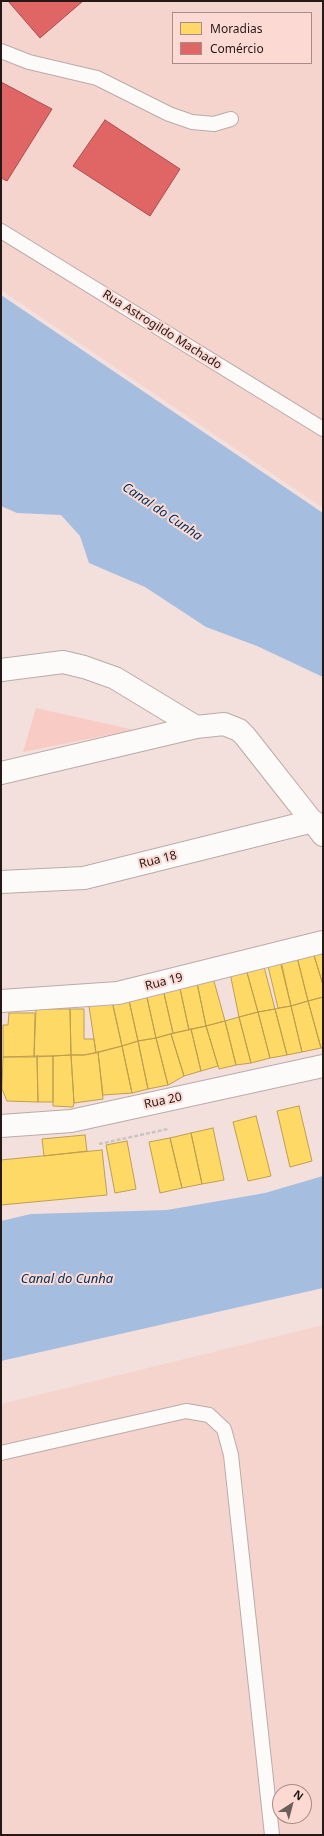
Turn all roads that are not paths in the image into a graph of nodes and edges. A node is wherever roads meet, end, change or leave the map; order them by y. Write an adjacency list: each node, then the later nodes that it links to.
1 (1, 51): 2 (lane)
2 (231, 119)
3 (1, 231): 4 (lane, Rua Astrogildo Machado)
4 (323, 429)
5 (1, 670): 6 (street)
6 (196, 727): 7 (street); 8 (street)
7 (1, 774)
8 (318, 828): 9 (street, Rua 18)
9 (1, 882)
10 (323, 942): 11 (street, Rua 19)
11 (1, 1001)
12 (323, 1066): 13 (street, Rua 20)
13 (1, 1126)
14 (1, 1453): 15 (lane)
15 (272, 1835)

